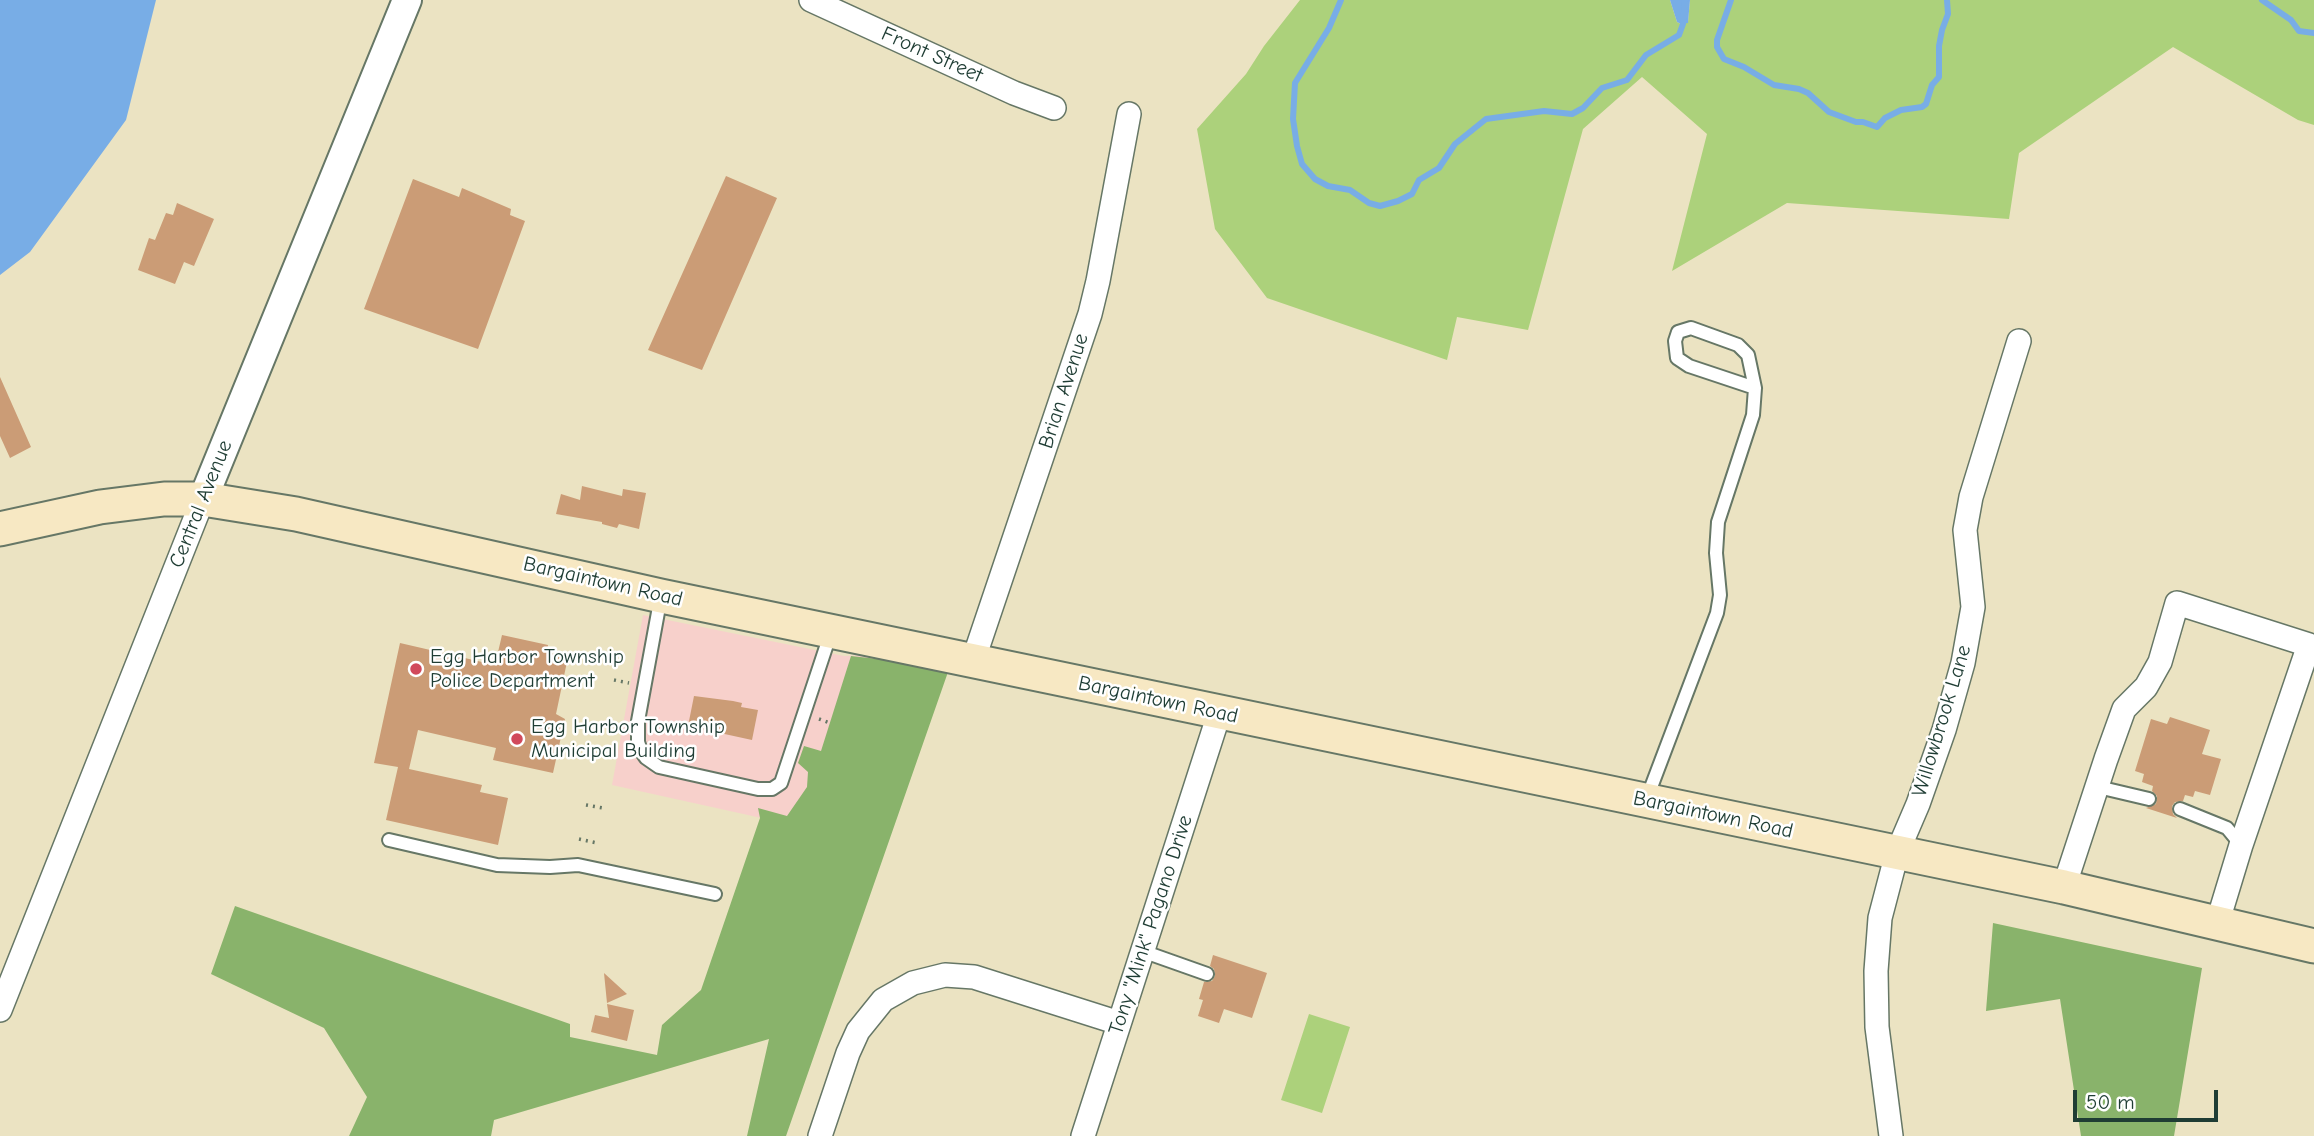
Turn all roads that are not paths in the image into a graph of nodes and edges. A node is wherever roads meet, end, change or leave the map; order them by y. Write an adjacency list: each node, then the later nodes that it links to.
1 (407, 0): 7 (street, Central Avenue)
2 (811, 0): 3 (street, Front Street)
3 (1054, 108)
4 (1129, 114): 11 (street, Brian Avenue)
5 (2019, 341): 19 (street, Willowbrook Lane)
6 (1755, 388): 6 (lane); 15 (lane)
7 (203, 499): 8 (main road, Bargaintown Road); 9 (main road, Bargaintown Road); 26 (street, Central Avenue)
8 (0, 529)
9 (661, 596): 10 (main road, Bargaintown Road); 10 (lane)
10 (831, 631): 11 (main road, Bargaintown Road)
11 (973, 661): 12 (main road, Bargaintown Road)
12 (1219, 713): 15 (main road, Bargaintown Road); 24 (street, Tony "Mink" Pagano Drive)
13 (2098, 787): 14 (lane); 18 (street); 20 (street)
14 (2149, 799)
15 (1646, 801): 19 (main road, Bargaintown Road)
16 (2180, 809): 18 (lane)
17 (389, 840): 21 (lane)
18 (2241, 845): 22 (street)
19 (1897, 853): 20 (main road, Bargaintown Road); 30 (street, Willowbrook Lane)
20 (2064, 887): 22 (main road, Bargaintown Road)
21 (715, 894)
22 (2217, 924): 23 (main road, Bargaintown Road)
23 (2314, 946)
24 (1142, 951): 25 (lane); 27 (street, Tony "Mink" Pagano Drive)
25 (1207, 974)
26 (0, 1010)
27 (1119, 1023): 28 (street); 29 (street, Tony "Mink" Pagano Drive)
28 (820, 1136)
29 (1083, 1136)
30 (1891, 1136)

